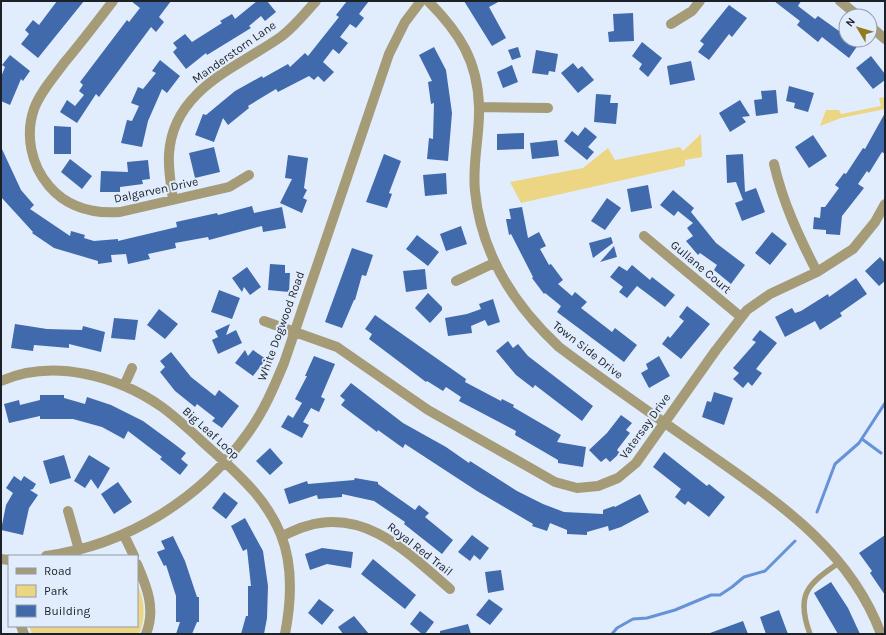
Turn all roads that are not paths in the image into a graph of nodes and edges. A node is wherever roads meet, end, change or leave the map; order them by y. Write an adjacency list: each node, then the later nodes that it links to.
1 (113, 1): 13 (street, Dalgarven Drive)
2 (316, 1): 13 (street, Manderstorn Lane)
3 (422, 1): 21 (street, White Dogwood Road)
4 (428, 1): 9 (street, Town Side Drive)
5 (700, 1): 8 (street)
6 (840, 1): 7 (street)
7 (848, 8)
8 (671, 24)
9 (479, 107): 10 (street); 16 (street, Town Side Drive)
10 (548, 108)
11 (774, 164): 17 (street)
12 (249, 175): 13 (street, Dalgarven Drive)
13 (173, 200)
14 (885, 204): 17 (street, Vatersay Drive)
15 (644, 236): 19 (street, Gullane Court)
16 (494, 263): 18 (street); 25 (street, Town Side Drive)
17 (817, 272): 19 (street, Vatersay Drive)
18 (456, 281)
19 (740, 317): 25 (street, Vatersay Drive)
20 (264, 321): 21 (street, Vatersay Drive)
21 (294, 332): 25 (street, Vatersay Drive); 26 (street, White Dogwood Road)
22 (132, 368): 24 (street)
23 (2, 378): 24 (street, Big Leaf Loop)
24 (124, 386): 26 (street, Big Leaf Loop)
25 (665, 423): 33 (street, Town Side Drive)
26 (224, 462): 28 (street, White Dogwood Road); 29 (street, Big Leaf Loop)
27 (68, 511): 30 (street)
28 (124, 535): 30 (street, White Dogwood Road); 32 (street)
29 (282, 536): 35 (street, Royal Red Trail); 37 (street, Big Leaf Loop)
30 (79, 550): 31 (street, White Dogwood Road)
31 (52, 555)
32 (134, 555)
33 (840, 562): 38 (lane); 39 (street, Town Side Drive)
34 (138, 566): 36 (street)
35 (450, 589)
36 (146, 634)
37 (284, 634)
38 (810, 634)
39 (881, 634)

